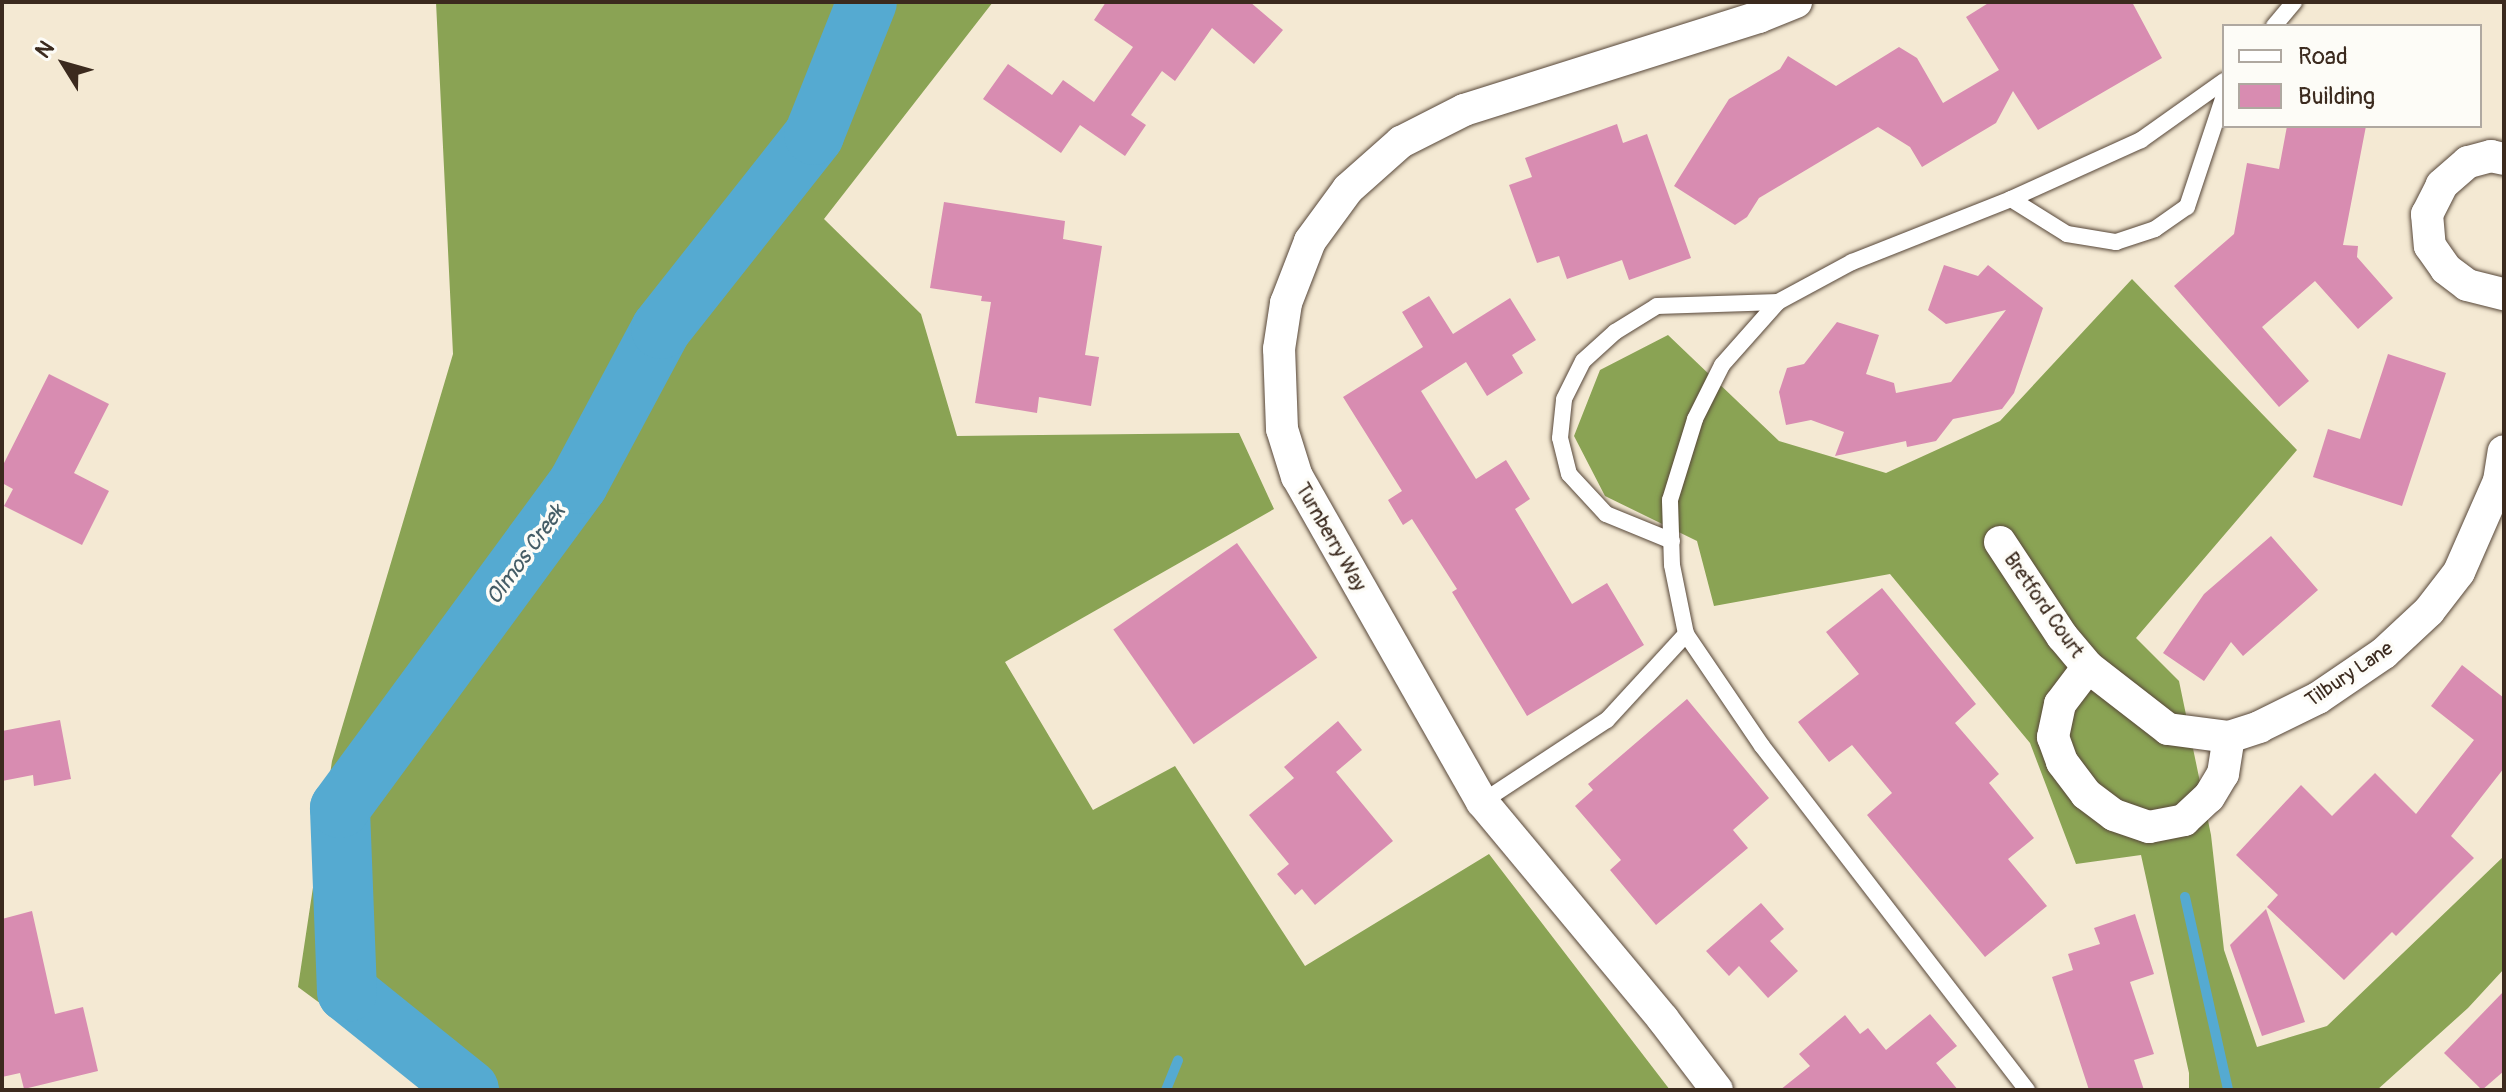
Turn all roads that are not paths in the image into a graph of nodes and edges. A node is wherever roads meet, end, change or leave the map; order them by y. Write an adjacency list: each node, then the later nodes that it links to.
1 (1796, 2): 16 (street, Turnberry Way)
2 (2294, 2): 3 (lane)
3 (2276, 24)
4 (2222, 83): 7 (lane)
5 (2222, 102): 7 (lane)
6 (2504, 159): 8 (street)
7 (2011, 199): 9 (lane)
8 (2504, 294)
9 (1778, 302): 11 (lane); 11 (lane)
10 (2504, 451): 15 (street, Tilbury Lane)
11 (1672, 541): 13 (lane)
12 (2000, 542): 14 (street, Bretford Court)
13 (1686, 634): 16 (lane); 18 (lane)
14 (2088, 667): 15 (street, Bretford Court); 15 (street, Bretford Court)
15 (2229, 737)
16 (1482, 802): 17 (street, Turnberry Way)
17 (1717, 1090)
18 (2027, 1090)

